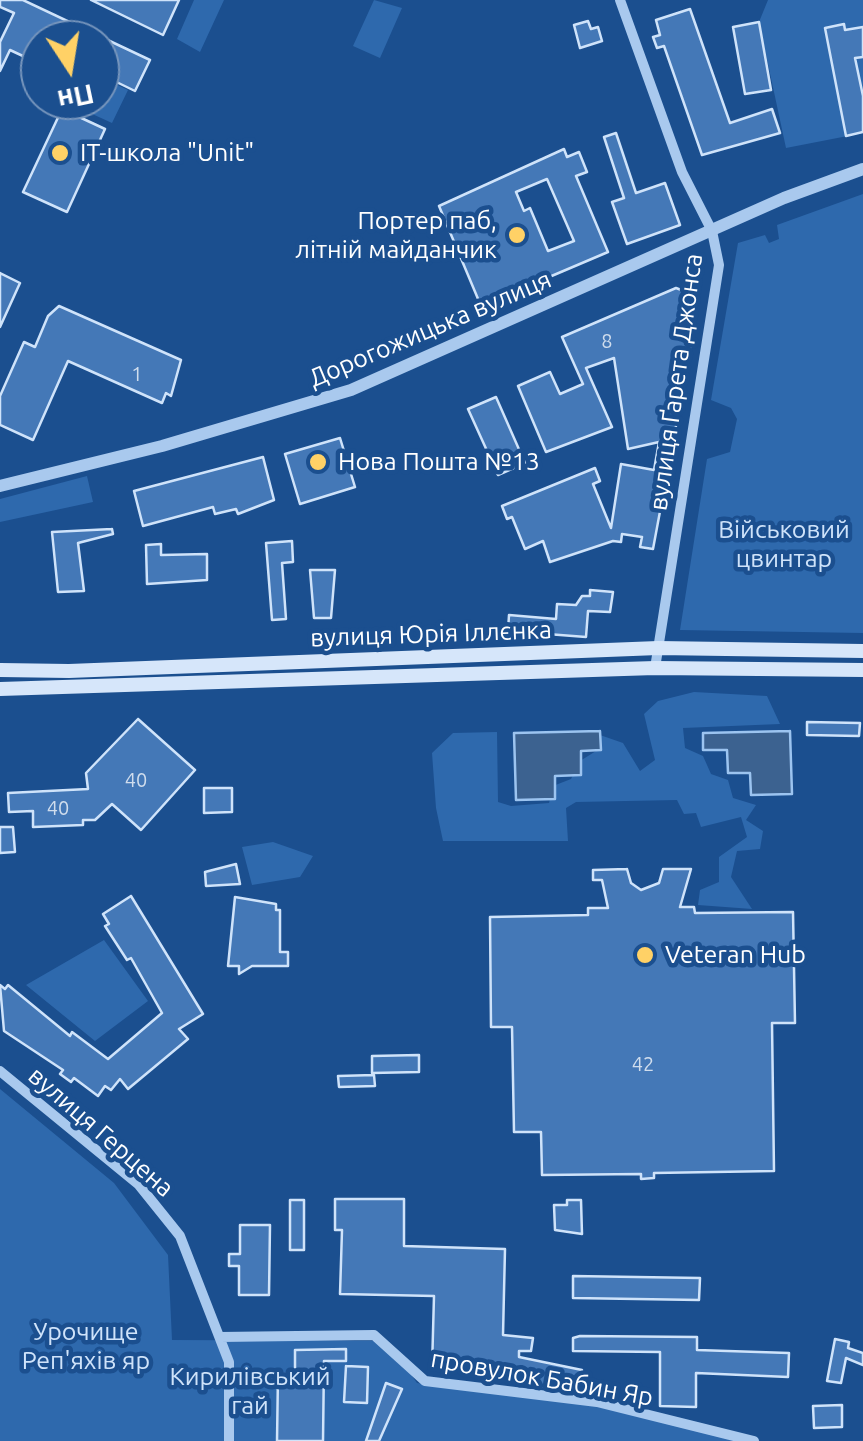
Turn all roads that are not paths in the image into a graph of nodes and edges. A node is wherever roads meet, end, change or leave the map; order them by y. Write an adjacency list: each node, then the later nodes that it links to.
1 (620, 0): 3 (street, вулиця Ґарета Джонса)
2 (863, 170): 3 (street, Дорогожицька вулиця)
3 (712, 230): 4 (street, Дорогожицька вулиця); 5 (street, вулиця Ґарета Джонса)
4 (0, 486)
5 (658, 648): 6 (main road, вулиця Юрія Іллєнка); 7 (street, вулиця Ґарета Джонса); 8 (main road, вулиця Юрія Іллєнка)
6 (863, 651)
7 (655, 668): 9 (main road, вулиця Юрія Іллєнка); 10 (main road, вулиця Юрія Іллєнка)
8 (0, 670)
9 (863, 670)
10 (0, 688)
11 (0, 1070): 12 (street, вулиця Герцена)
12 (220, 1337): 13 (street, вулиця Герцена); 14 (street, провулок Бабин Яр)
13 (229, 1441)
14 (754, 1441)

